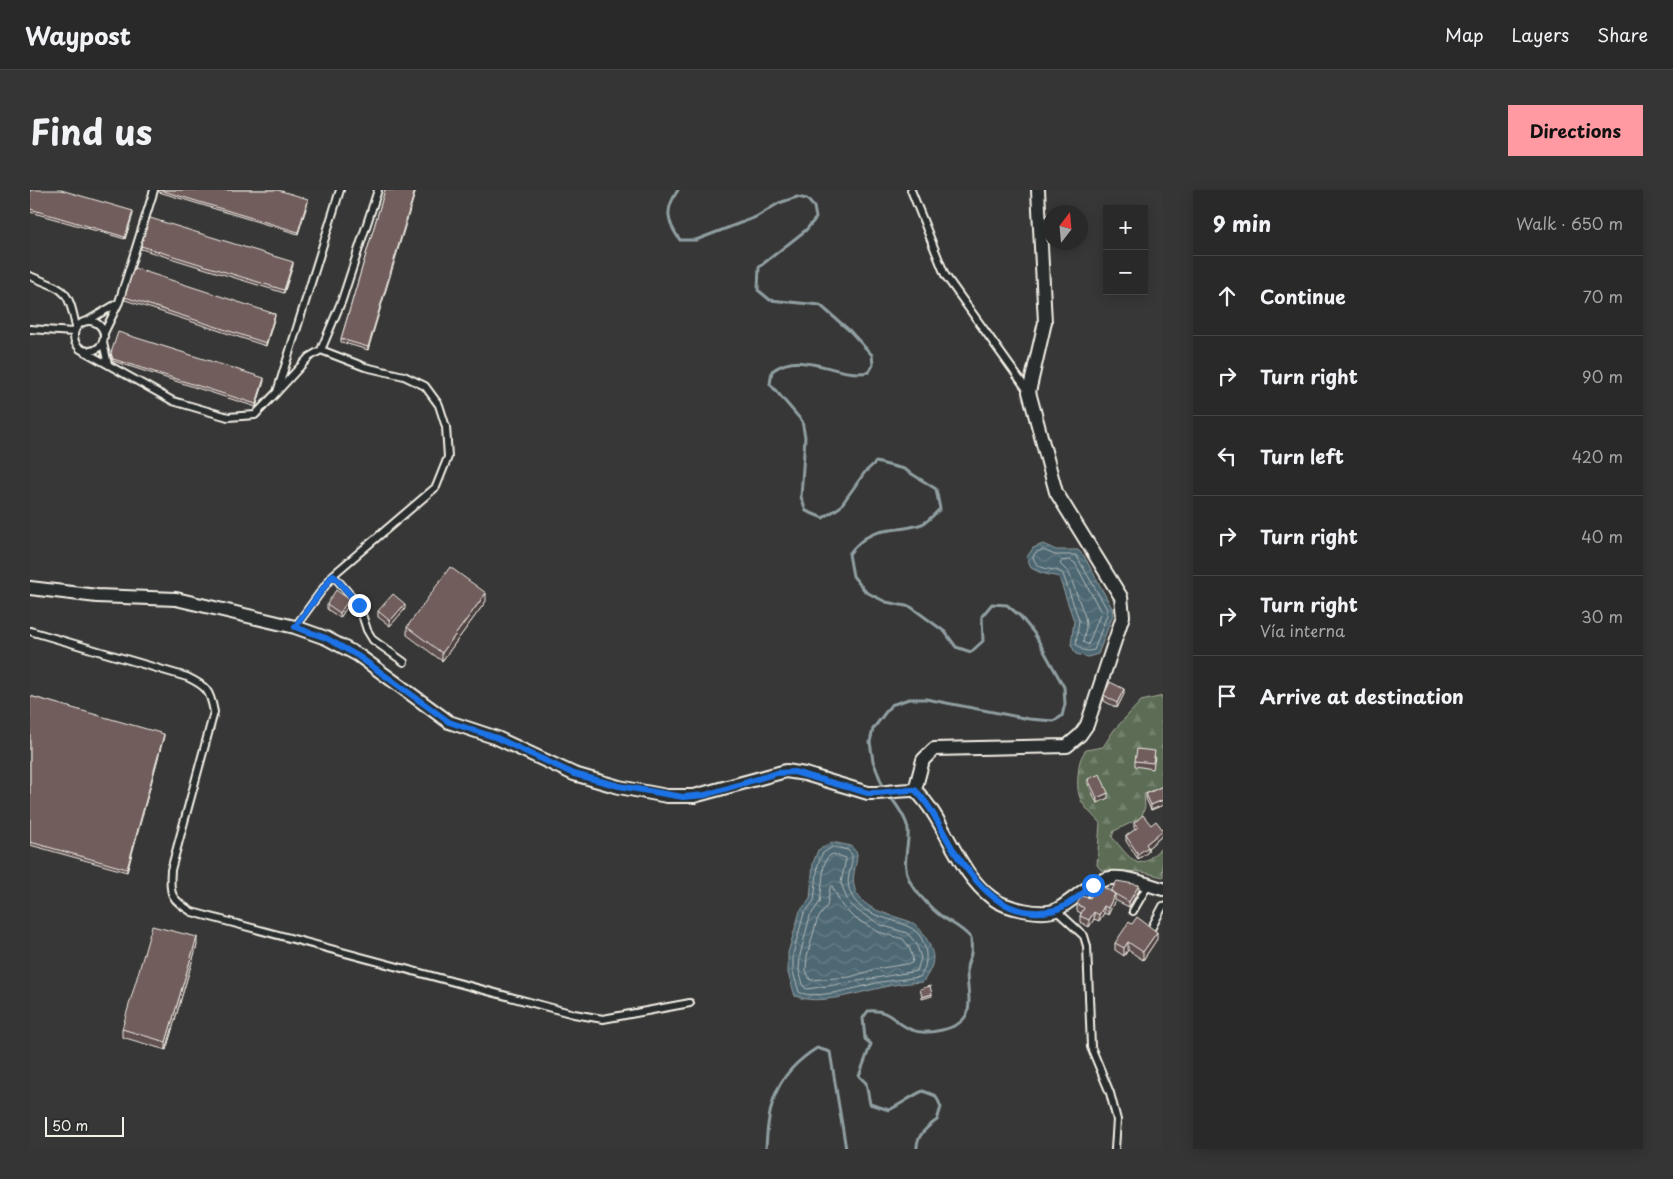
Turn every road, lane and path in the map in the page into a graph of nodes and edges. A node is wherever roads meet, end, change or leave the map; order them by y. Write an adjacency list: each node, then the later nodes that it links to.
1 (154, 190): 7 (lane)
2 (340, 190): 16 (lane)
3 (378, 190): 14 (lane)
4 (911, 190): 17 (lane)
5 (1038, 190): 17 (street)
6 (30, 276): 10 (lane)
7 (119, 302): 8 (lane); 11 (lane)
8 (89, 320): 10 (lane); 11 (lane)
9 (30, 329): 10 (lane)
10 (75, 329): 13 (lane)
11 (104, 332): 12 (lane)
12 (103, 343): 13 (lane); 15 (lane)
13 (80, 349): 15 (lane)
14 (321, 350): 16 (lane); 18 (lane)
15 (108, 364): 16 (lane)
16 (277, 392)
17 (1029, 392): 23 (street)
18 (333, 575): 20 (lane); 22 (lane)
19 (30, 588): 20 (street)
20 (295, 627): 23 (street)
21 (30, 631): 30 (lane)
22 (404, 662)
23 (915, 790): 27 (street)
24 (1148, 885): 25 (street); 27 (street); 28 (lane)
25 (1163, 889)
26 (1163, 906): 29 (lane)
27 (1056, 910): 31 (lane)
28 (1133, 911)
29 (1151, 929)
30 (690, 1003)
31 (1115, 1149)

